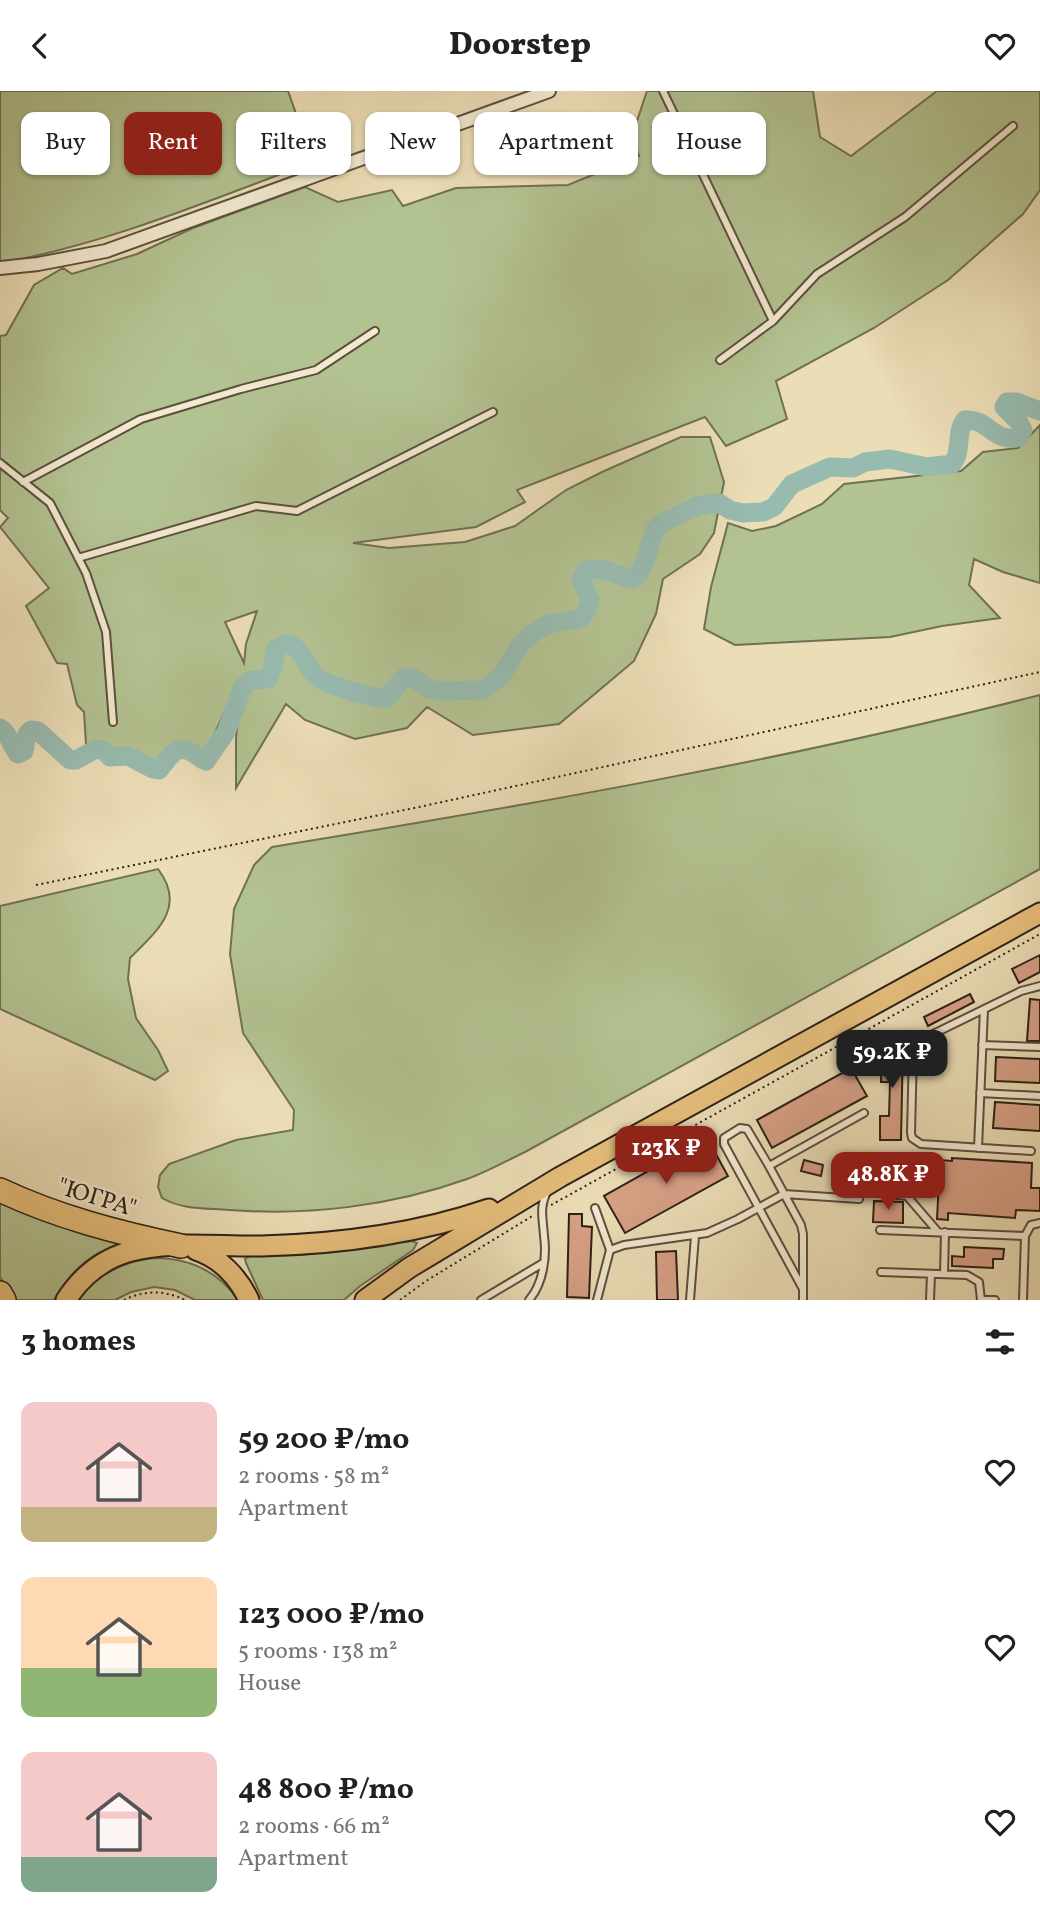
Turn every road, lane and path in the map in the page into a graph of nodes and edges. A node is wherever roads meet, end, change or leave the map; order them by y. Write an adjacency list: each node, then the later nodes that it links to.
1 (549, 91): 4 (street)
2 (663, 91): 5 (lane)
3 (1013, 126): 5 (lane)
4 (0, 268)
5 (773, 321): 7 (lane)
6 (375, 331): 10 (lane)
7 (720, 360)
8 (494, 412): 11 (lane)
9 (0, 463): 10 (lane)
10 (23, 482): 11 (lane)
11 (78, 558): 13 (lane)
12 (1040, 672): 14 (path)
13 (113, 722)
14 (36, 885)
15 (1039, 921): 26 (main road); 33 (path)
16 (1040, 986): 17 (lane)
17 (984, 1009): 18 (lane); 23 (lane)
18 (982, 1045): 19 (lane); 20 (lane)
19 (1040, 1047)
20 (980, 1093): 21 (lane); 23 (lane)
21 (1040, 1096)
22 (864, 1113): 25 (lane)
23 (978, 1147): 24 (lane)
24 (1031, 1151)
25 (769, 1166): 29 (lane); 32 (lane)
26 (560, 1177): 33 (lane); 39 (main road); 52 (main road)
27 (0, 1190): 39 (highway, "ЮГРА")
28 (880, 1193): 36 (lane)
29 (784, 1194): 30 (lane); 32 (lane); 45 (lane)
30 (859, 1199)
31 (595, 1208): 40 (lane)
32 (759, 1208): 37 (lane); 45 (lane)
33 (541, 1210): 41 (lane); 53 (path)
34 (1040, 1223): 38 (lane)
35 (880, 1230): 36 (lane)
36 (942, 1232): 38 (lane); 44 (lane)
37 (695, 1236): 40 (lane); 57 (lane)
38 (1025, 1236): 62 (lane)
39 (181, 1246): 48 (main road); 51 (main road)
40 (610, 1250): 56 (lane)
41 (543, 1263): 54 (lane); 55 (lane)
42 (881, 1272): 43 (lane)
43 (931, 1274): 44 (lane); 59 (lane)
44 (944, 1274): 60 (lane)
45 (803, 1289): 58 (lane)
46 (0, 1293): 47 (highway)
47 (4, 1300)
48 (66, 1300)
49 (124, 1300): 50 (path)
50 (185, 1300)
51 (249, 1300)
52 (365, 1300)
53 (400, 1300)
54 (481, 1300)
55 (529, 1300)
56 (597, 1300)
57 (690, 1300)
58 (803, 1300)
59 (930, 1300)
60 (981, 1300): 61 (lane)
61 (995, 1300)
62 (1023, 1300)

